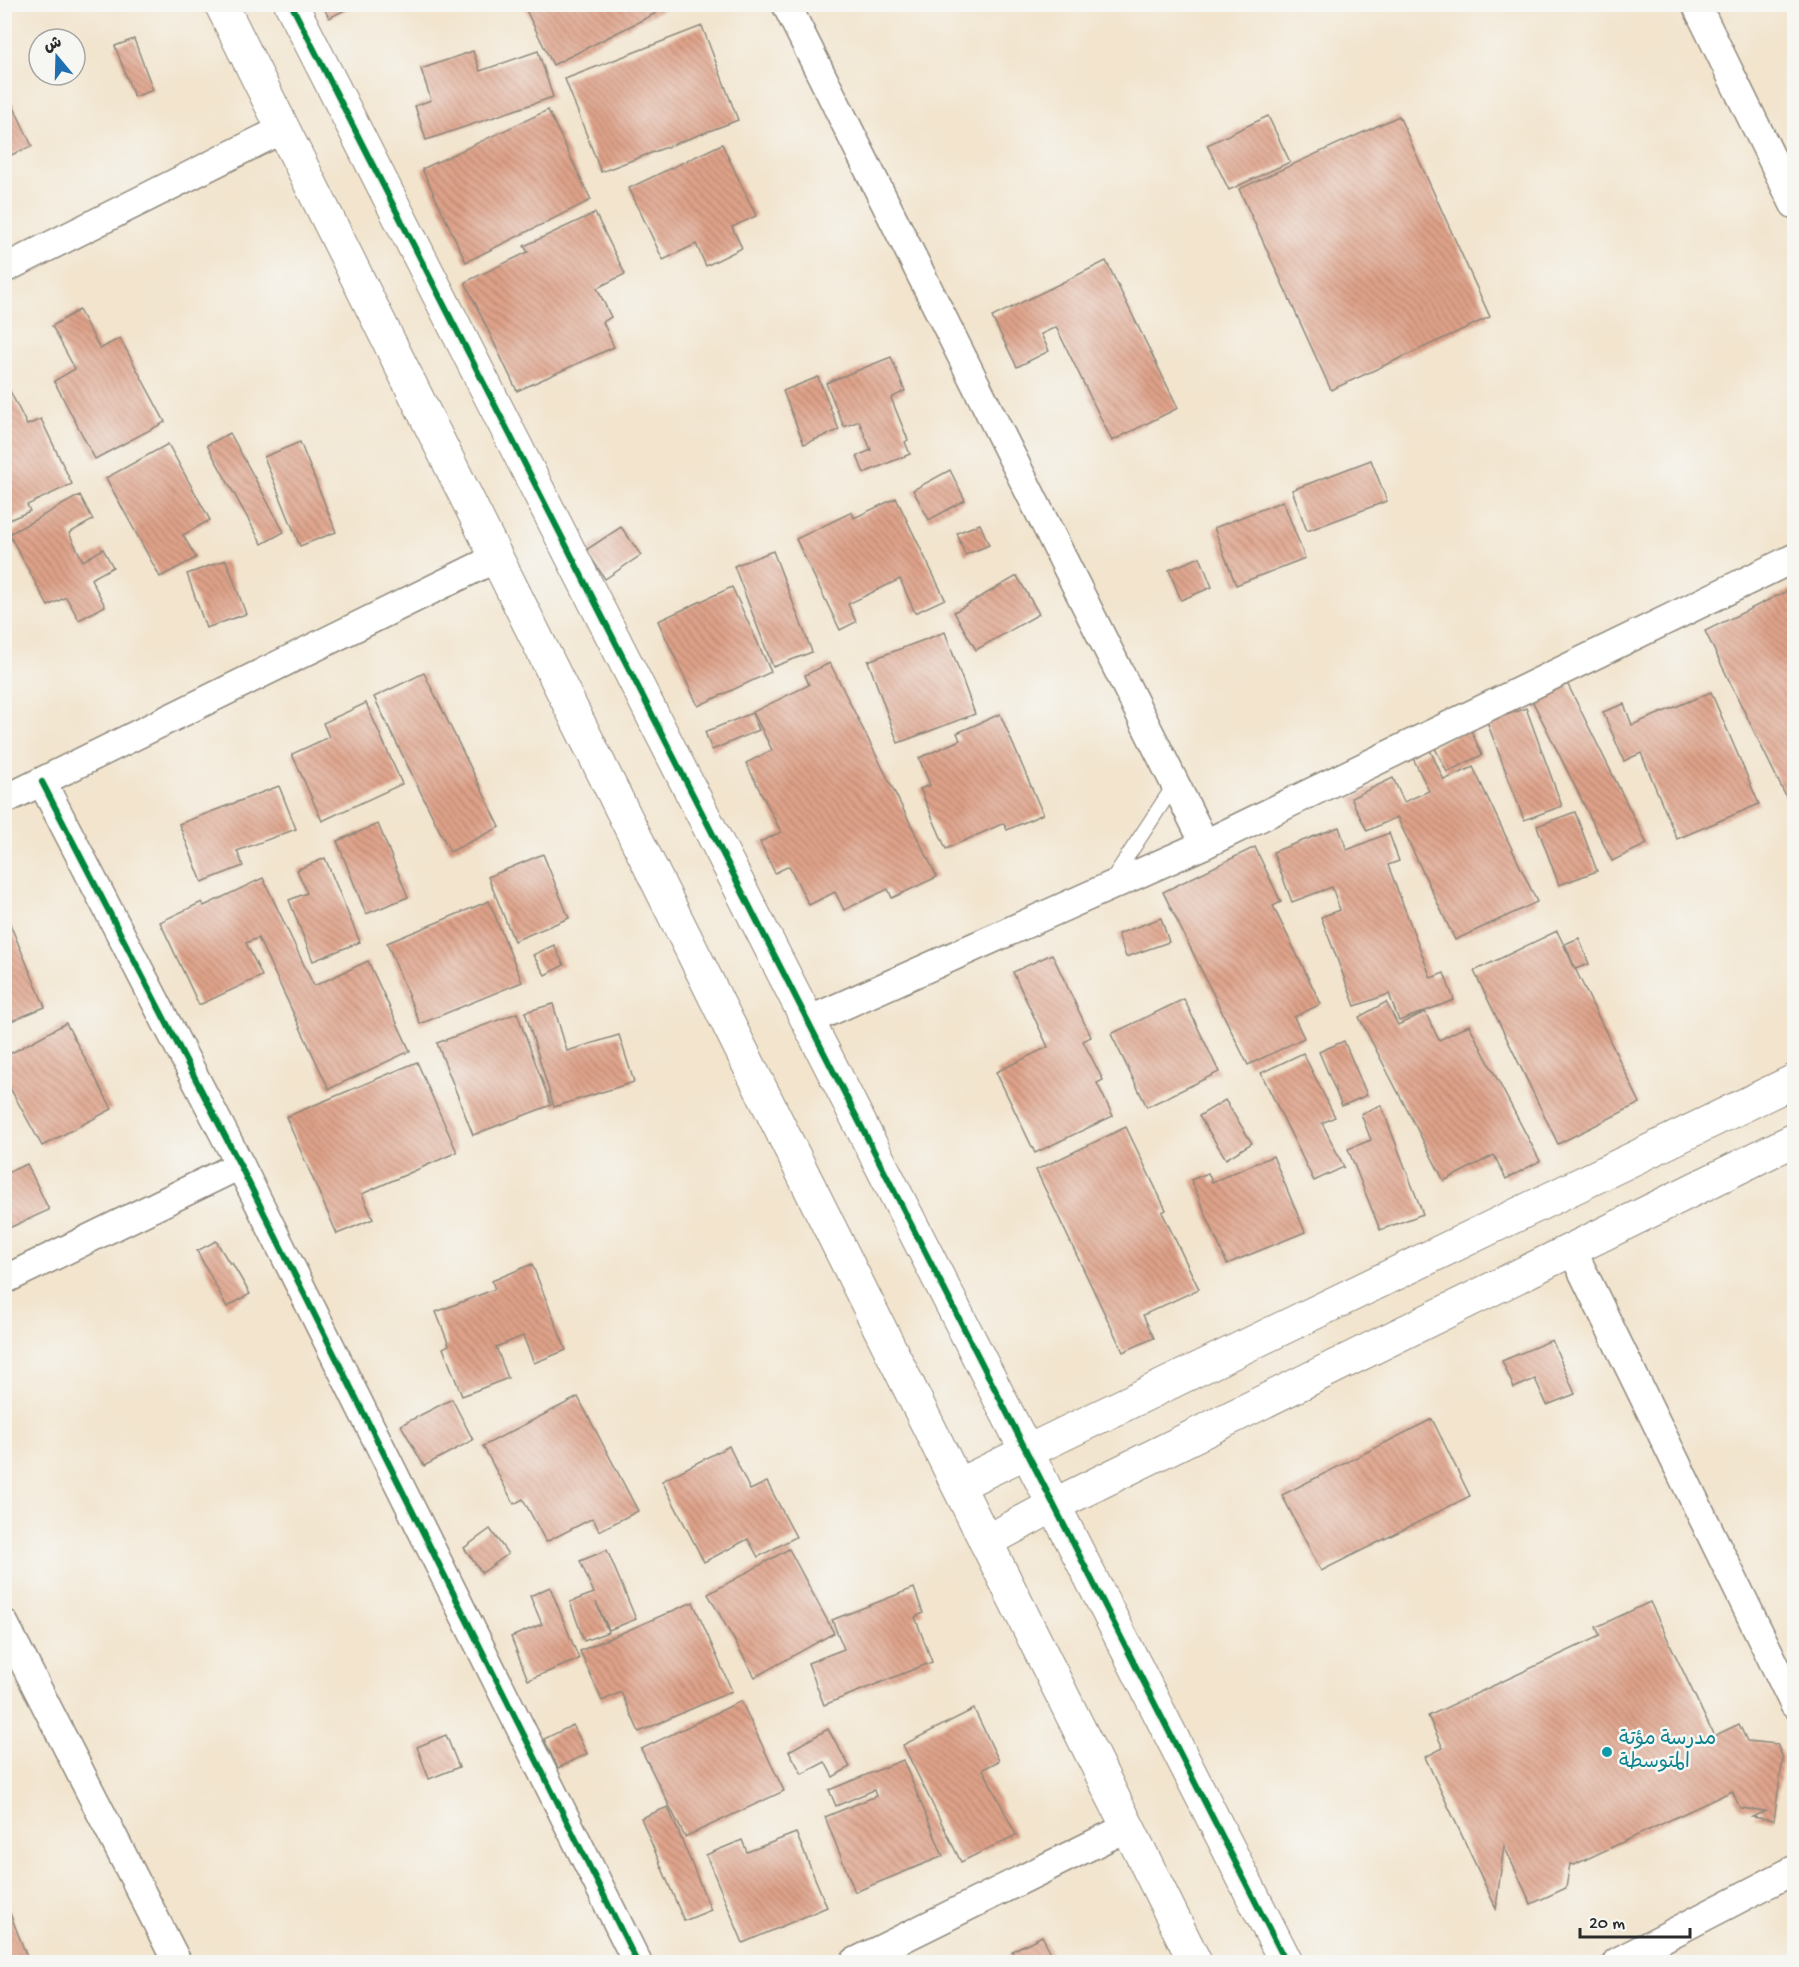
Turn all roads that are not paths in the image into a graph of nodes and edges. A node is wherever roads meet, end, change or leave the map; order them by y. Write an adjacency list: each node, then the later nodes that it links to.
1 (220, 4): 5 (street)
2 (291, 4): 15 (street)
3 (786, 4): 11 (street)
4 (1696, 4): 6 (street)
5 (283, 129): 7 (street); 8 (street)
6 (1794, 204)
7 (4, 269)
8 (496, 558): 10 (street); 22 (street)
9 (1794, 558): 13 (street)
10 (42, 782): 12 (street); 18 (street)
11 (1175, 784): 13 (street); 14 (lane)
12 (4, 800)
13 (1205, 844): 14 (street)
14 (1106, 888): 15 (street)
15 (808, 1021): 21 (street)
16 (1794, 1081): 21 (street)
17 (1794, 1140): 19 (street)
18 (240, 1165): 20 (street); 30 (street)
19 (1572, 1250): 23 (street); 26 (street)
20 (4, 1280)
21 (1026, 1450): 22 (street); 23 (street)
22 (958, 1485): 24 (street)
23 (1054, 1505): 24 (street); 33 (street)
24 (986, 1542): 27 (street)
25 (4, 1623): 29 (street)
26 (1794, 1704)
27 (1128, 1827): 31 (street); 32 (street)
28 (1794, 1870): 34 (street)
29 (177, 1962)
30 (637, 1962)
31 (855, 1962)
32 (1195, 1962)
33 (1286, 1962)
34 (1617, 1962)

